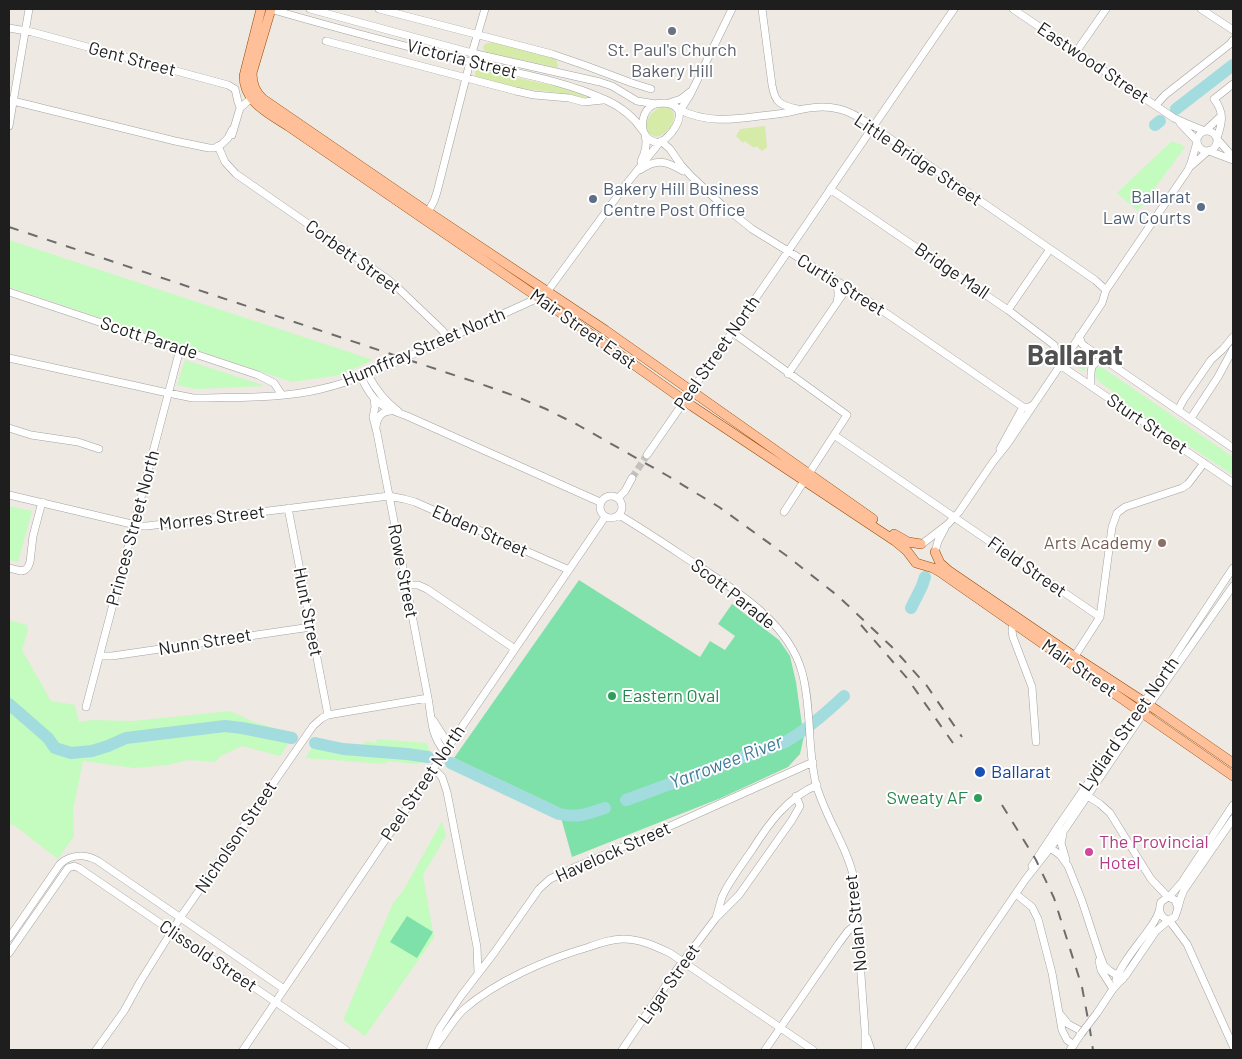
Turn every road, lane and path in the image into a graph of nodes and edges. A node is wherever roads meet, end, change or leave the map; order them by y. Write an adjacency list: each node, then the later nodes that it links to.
1 (29, 9): 14 (street)
2 (262, 9): 28 (main road)
3 (270, 9): 22 (street, Victoria Street); 28 (main road)
4 (310, 9): 20 (street, Victoria Street)
5 (379, 9): 16 (street)
6 (485, 9): 16 (street)
7 (732, 9): 27 (street)
8 (762, 9): 35 (street)
9 (954, 9): 41 (street, Peel Street North)
10 (1013, 9): 19 (street, Eastwood Street)
11 (1106, 9): 19 (street)
12 (1201, 9): 15 (street)
13 (9, 28): 14 (street, Gent Street)
14 (26, 30): 29 (street); 34 (street, Gent Street)
15 (1233, 30)
16 (477, 35): 20 (street); 21 (street)
17 (1233, 40): 33 (street)
18 (326, 41): 24 (street)
19 (1076, 52): 33 (street, Eastwood Street)
20 (472, 53): 23 (street, Victoria Street)
21 (568, 59): 23 (street); 26 (street)
22 (470, 62): 24 (street); 30 (street, Victoria Street)
23 (563, 73): 32 (street, Victoria Street)
24 (466, 78): 30 (street); 54 (street)
25 (1233, 84): 37 (street)
26 (650, 89)
27 (692, 90): 31 (street); 36 (street); 38 (street)
28 (254, 96): 34 (street); 54 (main road, Mair Street East); 62 (main road, Mair Street East)
29 (11, 100): 40 (street); 47 (street)
30 (606, 100): 43 (street, Victoria Street)
31 (668, 103): 32 (street); 36 (street)
32 (656, 104): 43 (street)
33 (1156, 105): 39 (street, Eastwood Street)
34 (240, 107): 47 (street)
35 (797, 110): 38 (street, Little Bridge Street); 41 (street, Little Bridge Street)
36 (679, 111): 38 (street, Little Bridge Street); 45 (street)
37 (1221, 116): 42 (street); 44 (street)
38 (697, 117)
39 (1174, 118): 42 (street, Eastwood Street); 46 (street, Eastwood Street)
40 (9, 126)
41 (873, 127): 53 (street, Peel Street North); 55 (street, Little Bridge Street)
42 (1205, 130): 44 (street); 46 (street)
43 (644, 132): 45 (street); 51 (street, Humffray Street North)
44 (1217, 139): 48 (street); 49 (street)
45 (661, 141): 51 (street, Humffray Street North); 52 (street, Curtis Street)
46 (1197, 142): 48 (street); 50 (street)
47 (217, 149): 68 (street, Corbett Street)
48 (1208, 151): 49 (street); 50 (street)
49 (1233, 158)
50 (1188, 170): 59 (street)
51 (632, 176): 52 (street); 61 (street, Humffray Street North)
52 (691, 176): 56 (street, Curtis Street)
53 (830, 189): 56 (street, Peel Street North); 64 (street, Bridge Mall)
54 (428, 212): 61 (main road, Mair Street East)
55 (1050, 250): 59 (street, Little Bridge Street); 64 (street)
56 (788, 252): 57 (street, Curtis Street); 65 (street, Peel Street North)
57 (833, 279): 58 (street, Curtis Street); 63 (street)
58 (848, 288): 63 (street); 83 (street, Curtis Street)
59 (1106, 290): 66 (street)
60 (9, 292): 69 (street, Scott Parade)
61 (547, 292): 62 (street, Humffray Street North); 77 (main road, Mair Street East)
62 (538, 298): 68 (street, Humffray Street North); 81 (main road, Mair Street East)
63 (836, 305): 74 (street)
64 (1008, 310): 73 (street, Bridge Mall)
65 (732, 332): 74 (street); 77 (street, Peel Street North)
66 (1079, 336): 72 (street, Sturt Street); 73 (street)
67 (1233, 337): 84 (street)
68 (449, 338): 75 (street, Humffray Street North)
69 (180, 349): 78 (street, Princes Street North); 79 (street, Scott Parade)
70 (1233, 349): 87 (street)
71 (9, 358): 78 (street, Humffray Street North)
72 (1107, 361): 76 (street); 84 (street, Sturt Street)
73 (1060, 365): 76 (street, Sturt Street); 82 (street)
74 (788, 374): 90 (street)
75 (364, 376): 79 (street, Humffray Street North); 80 (street); 86 (street)
76 (1091, 386): 95 (street, Sturt Street)
77 (691, 392): 81 (street, Peel Street North); 96 (main road, Mair Street East)
78 (168, 393): 79 (street, Humffray Street North); 109 (street, Princes Street North)
79 (282, 395)
80 (374, 400): 85 (street); 88 (street, Rowe Street)
81 (685, 401): 93 (street, Peel Street North); 96 (main road, Mair Street East)
82 (1034, 404): 83 (street); 94 (street)
83 (1024, 407): 94 (street)
84 (1178, 410): 87 (street, Sturt Street)
85 (391, 411): 86 (street); 88 (street)
86 (407, 416): 103 (street)
87 (1191, 418): 91 (street, Sturt Street)
88 (376, 427): 100 (street, Rowe Street)
89 (9, 428): 92 (street)
90 (834, 435): 96 (street); 108 (street, Field Street)
91 (1233, 448)
92 (99, 449)
93 (647, 455)
94 (993, 462): 108 (street)
95 (1204, 463): 98 (street, Sturt Street); 118 (street)
96 (807, 477): 105 (street); 110 (main road, Mair Street East); 112 (main road, Mair Street East)
97 (632, 478): 101 (street)
98 (1233, 482)
99 (9, 495): 102 (street, Morres Street)
100 (389, 496): 104 (street, Morres Street); 115 (street, Ebden Street); 116 (street, Rowe Street)
101 (618, 498): 103 (street); 106 (street)
102 (42, 502): 109 (street, Morres Street); 113 (street)
103 (600, 502): 107 (street)
104 (288, 508): 109 (street, Morres Street); 120 (street, Hunt Street)
105 (784, 512)
106 (619, 515): 107 (street); 132 (street, Scott Parade)
107 (605, 517): 115 (street, Peel Street North)
108 (952, 520): 110 (street); 111 (street); 118 (street, Field Street)
109 (134, 524): 122 (street, Princes Street North)
110 (922, 544): 111 (main road, Mair Street East); 112 (main road)
111 (935, 552): 112 (main road); 123 (main road, Mair Street)
112 (918, 563): 119 (main road, Mair Street)
113 (9, 568)
114 (1233, 568): 126 (street, Lydiard Street North)
115 (569, 570): 121 (street, Peel Street North)
116 (406, 585): 121 (street); 124 (street, Rowe Street)
117 (1233, 586): 126 (street, Lydiard Street North)
118 (1100, 617): 123 (street)
119 (1013, 622): 123 (main road, Mair Street); 129 (street)
120 (310, 626): 122 (street, Nunn Street); 127 (street, Hunt Street)
121 (515, 649): 130 (street, Peel Street North)
122 (100, 656): 125 (street, Princes Street North)
123 (1072, 660): 126 (main road, Mair Street)
124 (428, 698): 127 (street); 128 (street, Rowe Street)
125 (86, 707)
126 (1144, 708): 133 (main road, Mair Street); 135 (main road, Mair Street); 137 (street, Lydiard Street North)
127 (328, 715): 157 (street, Nicholson Street)
128 (431, 715): 130 (street, Rowe Street); 131 (street, Rowe Street)
129 (1036, 742)
130 (449, 745): 131 (street, Peel Street North)
131 (443, 754): 134 (street, Peel Street North)
132 (812, 762): 136 (street, Nolan Street); 168 (street, Havelock Street)
133 (1233, 762)
134 (435, 766): 165 (street); 172 (street, Peel Street North)
135 (1233, 776)
136 (817, 786): 138 (street, Ligar Street); 160 (street, Nolan Street)
137 (1085, 794): 142 (street, Lydiard Street North); 143 (street, Lydiard Street North); 152 (street)
138 (796, 796): 158 (street, Ligar Street); 158 (street, Ligar Street)
139 (1233, 805): 141 (street)
140 (1233, 819): 141 (street)
141 (1225, 823): 152 (street); 154 (street)
142 (1065, 829): 143 (street, Lydiard Street North); 148 (street)
143 (1048, 846): 148 (street); 151 (street, Lydiard Street North)
144 (88, 857): 145 (street); 147 (street); 153 (street, Clissold Street)
145 (61, 863): 146 (street); 149 (street)
146 (68, 868): 147 (street, Clissold Street); 150 (street)
147 (82, 870): 156 (street, Clissold Street)
148 (1070, 871): 167 (street)
149 (53, 873): 150 (street); 163 (street)
150 (60, 878): 166 (street)
151 (1016, 894): 175 (street); 190 (street, Lydiard Street North)
152 (1168, 897): 154 (street); 155 (street)
153 (159, 903): 156 (street); 157 (street, Clissold Street)
154 (1178, 908): 159 (street)
155 (1159, 911): 159 (street); 171 (street)
156 (150, 917): 161 (street, Clissold Street)
157 (180, 918): 161 (street, Nicholson Street); 162 (street, Clissold Street)
158 (716, 918): 169 (street, Ligar Street)
159 (1169, 920): 171 (street); 179 (street)
160 (857, 924): 176 (street); 177 (street, Nolan Street)
161 (172, 932): 164 (street, Clissold Street); 181 (street, Nicholson Street)
162 (201, 932): 164 (street); 172 (street, Clissold Street)
163 (9, 938)
164 (192, 945): 174 (street, Clissold Street)
165 (477, 947): 168 (street); 170 (street)
166 (9, 953)
167 (1098, 953): 171 (street); 173 (street)
168 (488, 962): 170 (street, Havelock Street)
169 (683, 962): 176 (street); 184 (street); 185 (street, Ligar Street)
170 (478, 973): 184 (street, Havelock Street)
171 (1120, 977): 173 (street)
172 (284, 989): 174 (street, Peel Street North)
173 (1113, 989): 178 (street, bridge)
174 (275, 1002): 182 (street, Peel Street North); 183 (street, Clissold Street)
175 (1059, 1011): 178 (street); 180 (street)
176 (781, 1028): 186 (street); 187 (street)
177 (865, 1030): 188 (street, Nolan Street); 189 (street, Nolan Street)
178 (1082, 1032): 180 (street)
179 (1233, 1046)
180 (1072, 1048)
181 (96, 1050)
182 (243, 1050)
183 (346, 1050)
184 (432, 1050)
185 (622, 1050)
186 (765, 1050)
187 (813, 1050)
188 (864, 1050)
189 (871, 1050)
190 (909, 1050)

